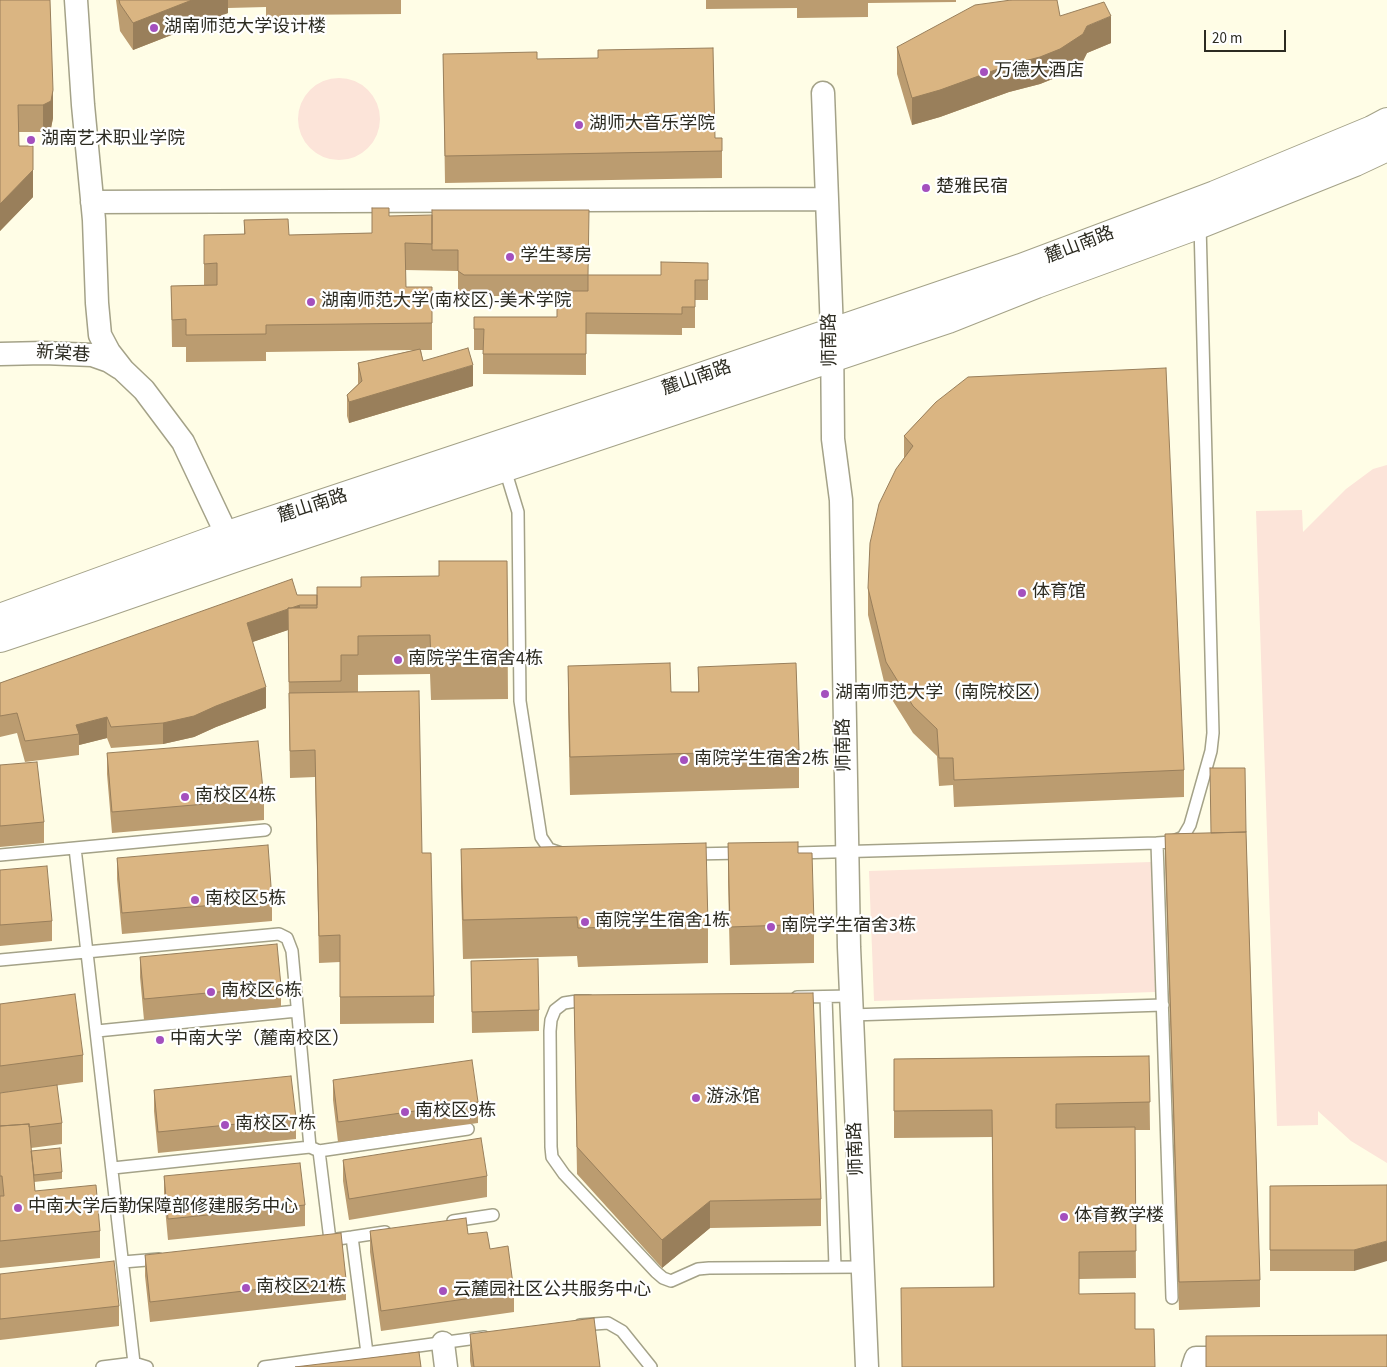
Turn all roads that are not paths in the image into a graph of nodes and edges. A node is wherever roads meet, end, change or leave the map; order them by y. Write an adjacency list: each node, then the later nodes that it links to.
1 (76, 0): 6 (street)
2 (823, 92): 5 (street, 师南路)
3 (1387, 122): 8 (main road, 麓山南路)
4 (1387, 147): 7 (main road, 麓山南路)
5 (827, 199): 6 (street); 8 (street, 师南路)
6 (92, 202): 10 (street)
7 (1200, 224): 8 (main road, 麓山南路); 16 (lane)
8 (832, 345): 11 (main road, 麓山南路); 18 (street, 师南路)
9 (0, 354): 10 (street, 新棠巷)
10 (123, 370): 12 (street)
11 (500, 456): 12 (main road, 麓山南路); 21 (lane)
12 (233, 546): 13 (main road, 麓山南路); 14 (main road, 麓山南路)
13 (0, 618)
14 (0, 638)
15 (265, 830): 17 (lane)
16 (1158, 843): 18 (lane); 29 (lane)
17 (75, 848): 23 (lane); 24 (lane)
18 (847, 852): 20 (lane); 30 (street, 师南路)
19 (759, 853): 22 (lane)
20 (788, 853)
21 (573, 854)
22 (680, 854)
23 (0, 855)
24 (88, 951): 25 (lane); 31 (lane); 32 (lane)
25 (0, 960)
26 (786, 997): 27 (lane)
27 (826, 997): 30 (lane); 42 (lane)
28 (596, 1000): 42 (lane)
29 (1163, 1005): 30 (lane); 44 (lane)
30 (851, 1006): 43 (street, 师南路)
31 (297, 1011): 32 (lane); 34 (lane)
32 (97, 1031): 35 (lane)
33 (468, 1129): 34 (lane)
34 (314, 1149): 35 (lane); 39 (lane)
35 (113, 1168): 41 (lane)
36 (493, 1215): 37 (lane)
37 (446, 1222)
38 (399, 1230): 39 (lane)
39 (352, 1237): 48 (lane)
40 (172, 1257): 41 (lane)
41 (123, 1262): 51 (lane)
42 (835, 1267): 43 (lane)
43 (862, 1267): 57 (street, 师南路)
44 (1172, 1298)
45 (565, 1327): 56 (lane)
46 (499, 1335): 47 (lane)
47 (443, 1343): 48 (lane); 55 (street)
48 (367, 1353): 54 (lane)
49 (1253, 1358): 50 (street)
50 (1194, 1362)
51 (134, 1363): 52 (lane); 53 (lane)
52 (102, 1367)
53 (147, 1367)
54 (264, 1367)
55 (446, 1367)
56 (651, 1367)
57 (867, 1367)

